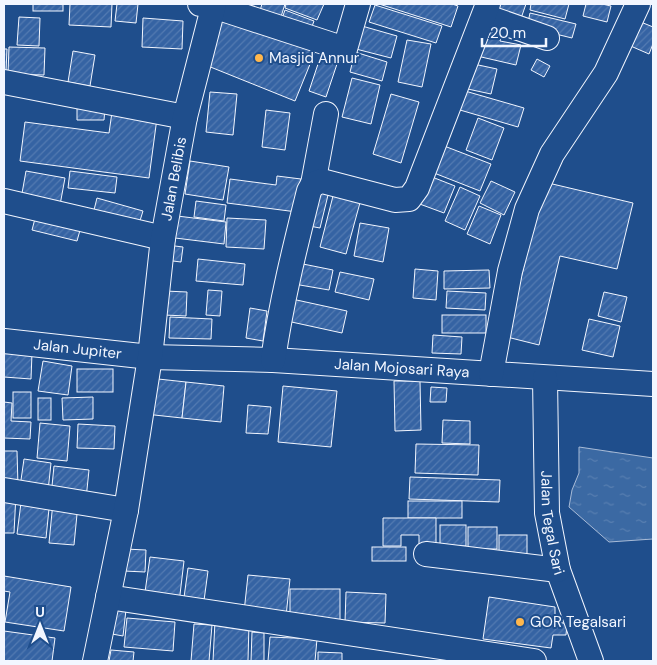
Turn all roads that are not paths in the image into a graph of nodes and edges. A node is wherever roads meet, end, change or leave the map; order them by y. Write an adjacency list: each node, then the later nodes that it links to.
1 (209, 4): 2 (street); 8 (street, Jalan Belibis)
2 (358, 4)
3 (638, 4): 15 (street)
4 (486, 10): 5 (street); 9 (street)
5 (548, 38)
6 (4, 82): 8 (street)
7 (326, 114): 9 (street)
8 (185, 117): 11 (street, Jalan Belibis)
9 (313, 184): 14 (street)
10 (4, 201): 11 (street)
11 (163, 238): 13 (street, Jalan Belibis)
12 (4, 341): 13 (street, Jalan Jupiter)
13 (150, 357): 14 (street, Jalan Mojosari Raya); 19 (street, Jalan Belibis)
14 (274, 360): 15 (street, Jalan Mojosari Raya)
15 (491, 374): 16 (street, Jalan Mojosari Raya)
16 (545, 378): 17 (street, Jalan Mojosari Raya); 21 (street, Jalan Tegal Sari)
17 (653, 384)
18 (4, 490): 19 (street)
19 (126, 510): 22 (street, Jalan Belibis)
20 (426, 554): 21 (street)
21 (558, 570): 25 (street, Jalan Tegal Sari)
22 (108, 597): 23 (street, Jalan Belibis); 24 (street)
23 (95, 661)
24 (534, 661)
25 (591, 661)

